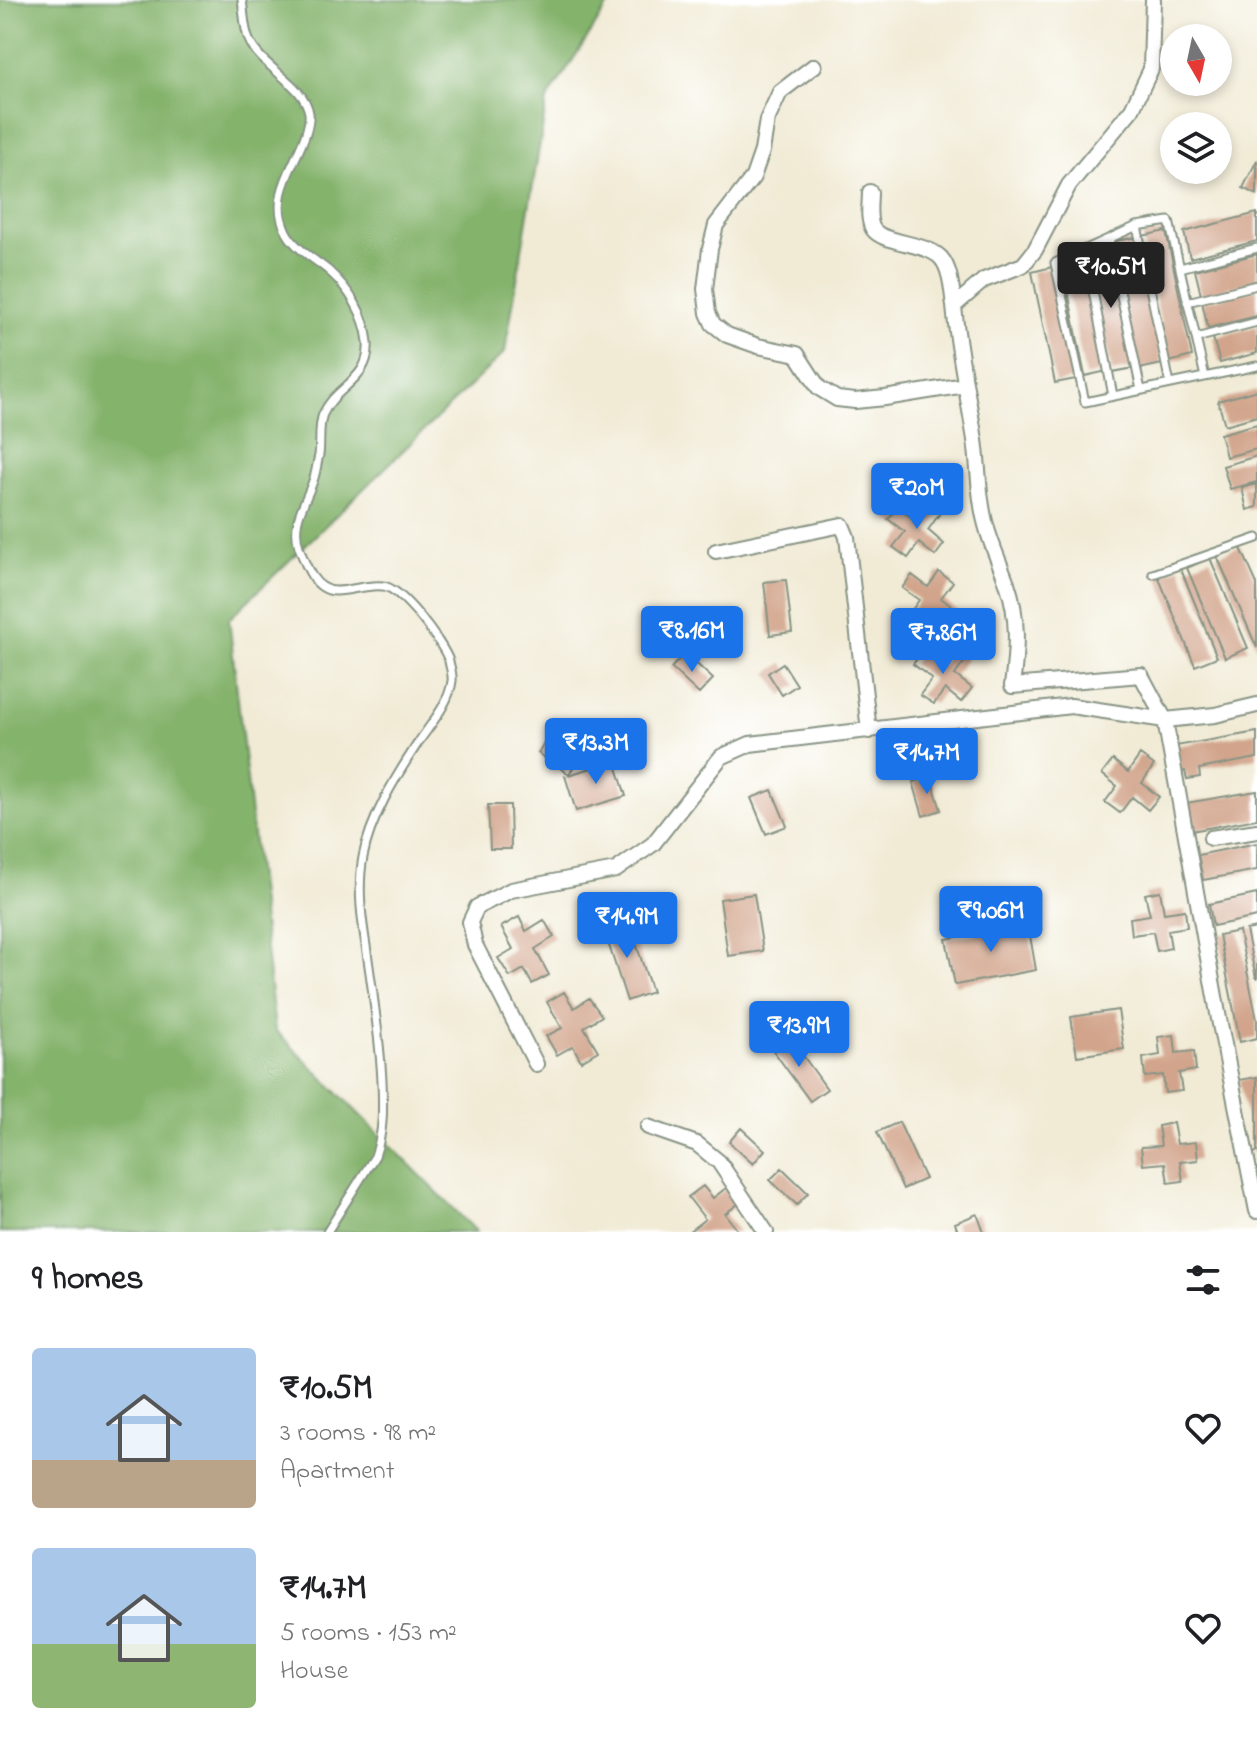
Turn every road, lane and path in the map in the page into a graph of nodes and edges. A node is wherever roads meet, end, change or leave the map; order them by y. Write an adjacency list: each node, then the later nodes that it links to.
1 (242, 0): 32 (lane)
2 (1153, 0): 12 (street)
3 (814, 66): 18 (street)
4 (870, 192): 12 (street)
5 (1137, 226): 6 (lane); 9 (lane); 17 (lane)
6 (1109, 239): 8 (lane); 19 (lane)
7 (1257, 248): 9 (lane)
8 (1085, 249): 20 (lane); 20 (lane)
9 (1180, 268): 11 (lane)
10 (1257, 285): 11 (lane)
11 (1187, 302): 14 (lane)
12 (954, 306): 18 (street)
13 (1257, 322): 14 (lane)
14 (1196, 338): 16 (lane)
15 (1257, 366): 16 (lane)
16 (1205, 377): 17 (lane)
17 (1170, 384): 19 (lane)
18 (965, 385): 25 (street)
19 (1141, 390): 20 (lane)
20 (1113, 396)
21 (1256, 540): 23 (lane)
22 (716, 551): 26 (street)
23 (1153, 574)
24 (1257, 705): 25 (street)
25 (1165, 720): 26 (street); 31 (street)
26 (869, 731): 29 (street)
27 (1257, 831): 28 (street)
28 (1211, 838)
29 (536, 1064)
30 (648, 1127): 33 (street)
31 (1257, 1211)
32 (327, 1232)
33 (766, 1232)

